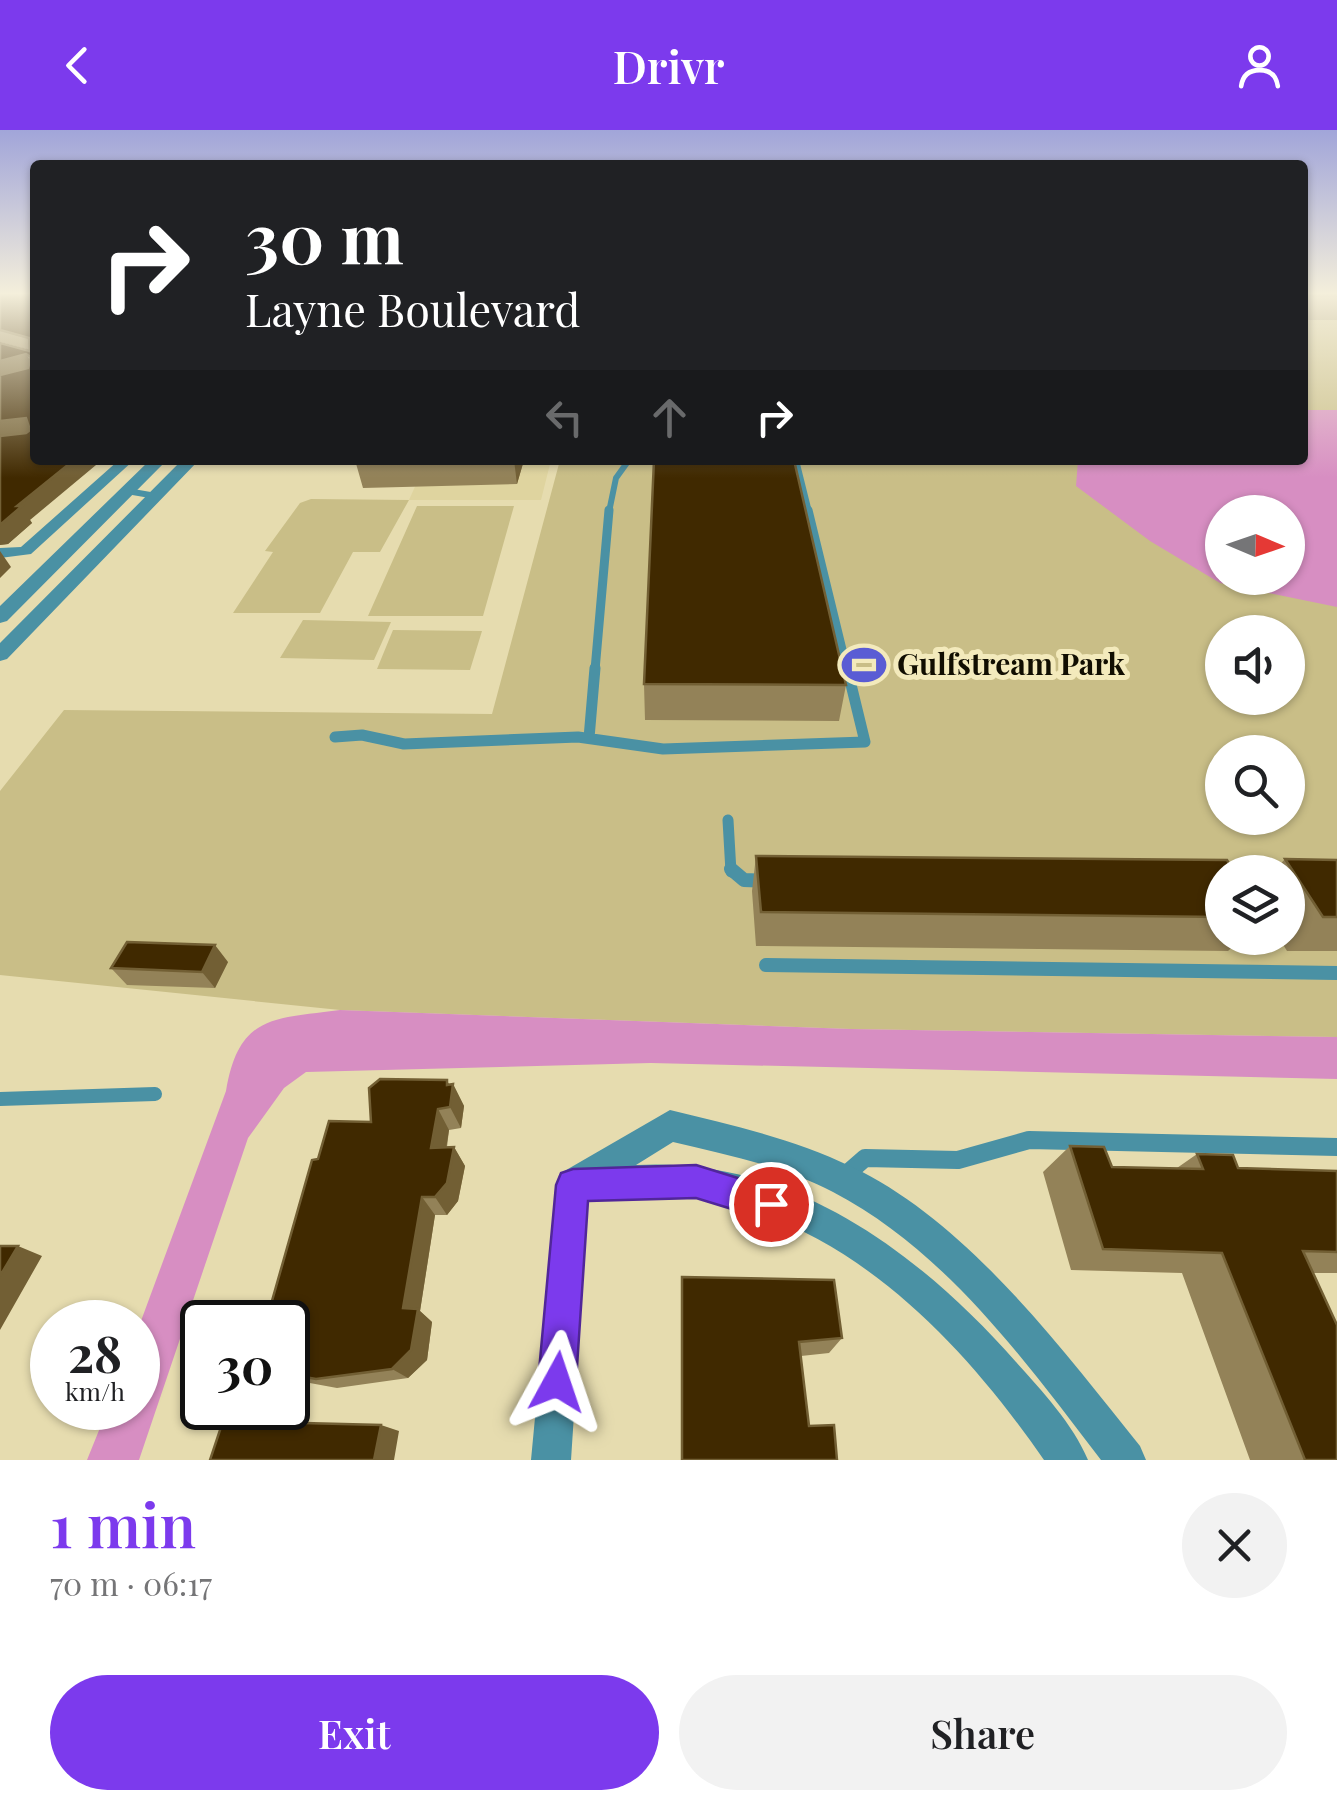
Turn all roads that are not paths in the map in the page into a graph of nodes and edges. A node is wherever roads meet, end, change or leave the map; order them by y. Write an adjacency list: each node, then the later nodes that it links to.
1 (122, 465): 8 (street)
2 (155, 465): 6 (street)
3 (186, 465): 7 (street)
4 (625, 465): 12 (lane)
5 (797, 465): 12 (lane)
6 (128, 491): 7 (lane); 9 (street)
7 (156, 496): 10 (street)
8 (0, 554)
9 (0, 616)
10 (0, 655)
11 (335, 737): 12 (lane)
12 (590, 738)
13 (728, 820): 14 (lane)
14 (784, 881)
15 (766, 965): 16 (lane)
16 (1337, 974)
17 (155, 1094): 18 (lane)
18 (0, 1099)
19 (1337, 1148): 20 (lane)
20 (842, 1178): 21 (street); 24 (street)
21 (573, 1185): 22 (street); 23 (street)
22 (551, 1460)
23 (1068, 1460)
24 (1126, 1460)

